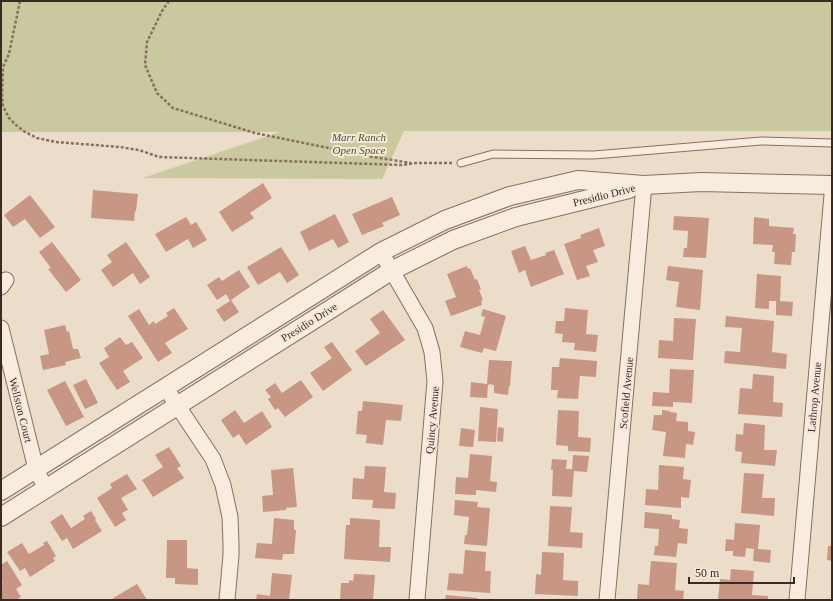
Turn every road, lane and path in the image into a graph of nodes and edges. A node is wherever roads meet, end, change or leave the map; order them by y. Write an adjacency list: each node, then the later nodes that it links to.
1 (20, 1): 5 (path)
2 (169, 1): 5 (path)
3 (832, 143): 4 (lane)
4 (461, 163): 5 (path)
5 (415, 164)
6 (644, 185): 7 (street, Presidio Drive); 9 (street, Presidio Drive); 10 (street, Presidio Drive); 20 (street, Scofield Avenue)
7 (832, 185)
8 (832, 195): 21 (street, Lathrop Avenue)
9 (381, 252): 10 (street, Quincy Avenue); 12 (street, Presidio Drive)
10 (391, 271): 13 (street, Presidio Drive); 19 (street, Quincy Avenue)
11 (1, 328): 14 (street, Wellston Court)
12 (165, 387): 13 (street); 14 (street, Presidio Drive)
13 (177, 406): 15 (street, Presidio Drive); 18 (street)
14 (36, 469): 15 (street, Wellston Court); 16 (street, Presidio Drive)
15 (46, 489): 17 (street, Presidio Drive)
16 (1, 491)
17 (1, 517)
18 (227, 600)
19 (417, 600)
20 (607, 600)
21 (797, 600)

